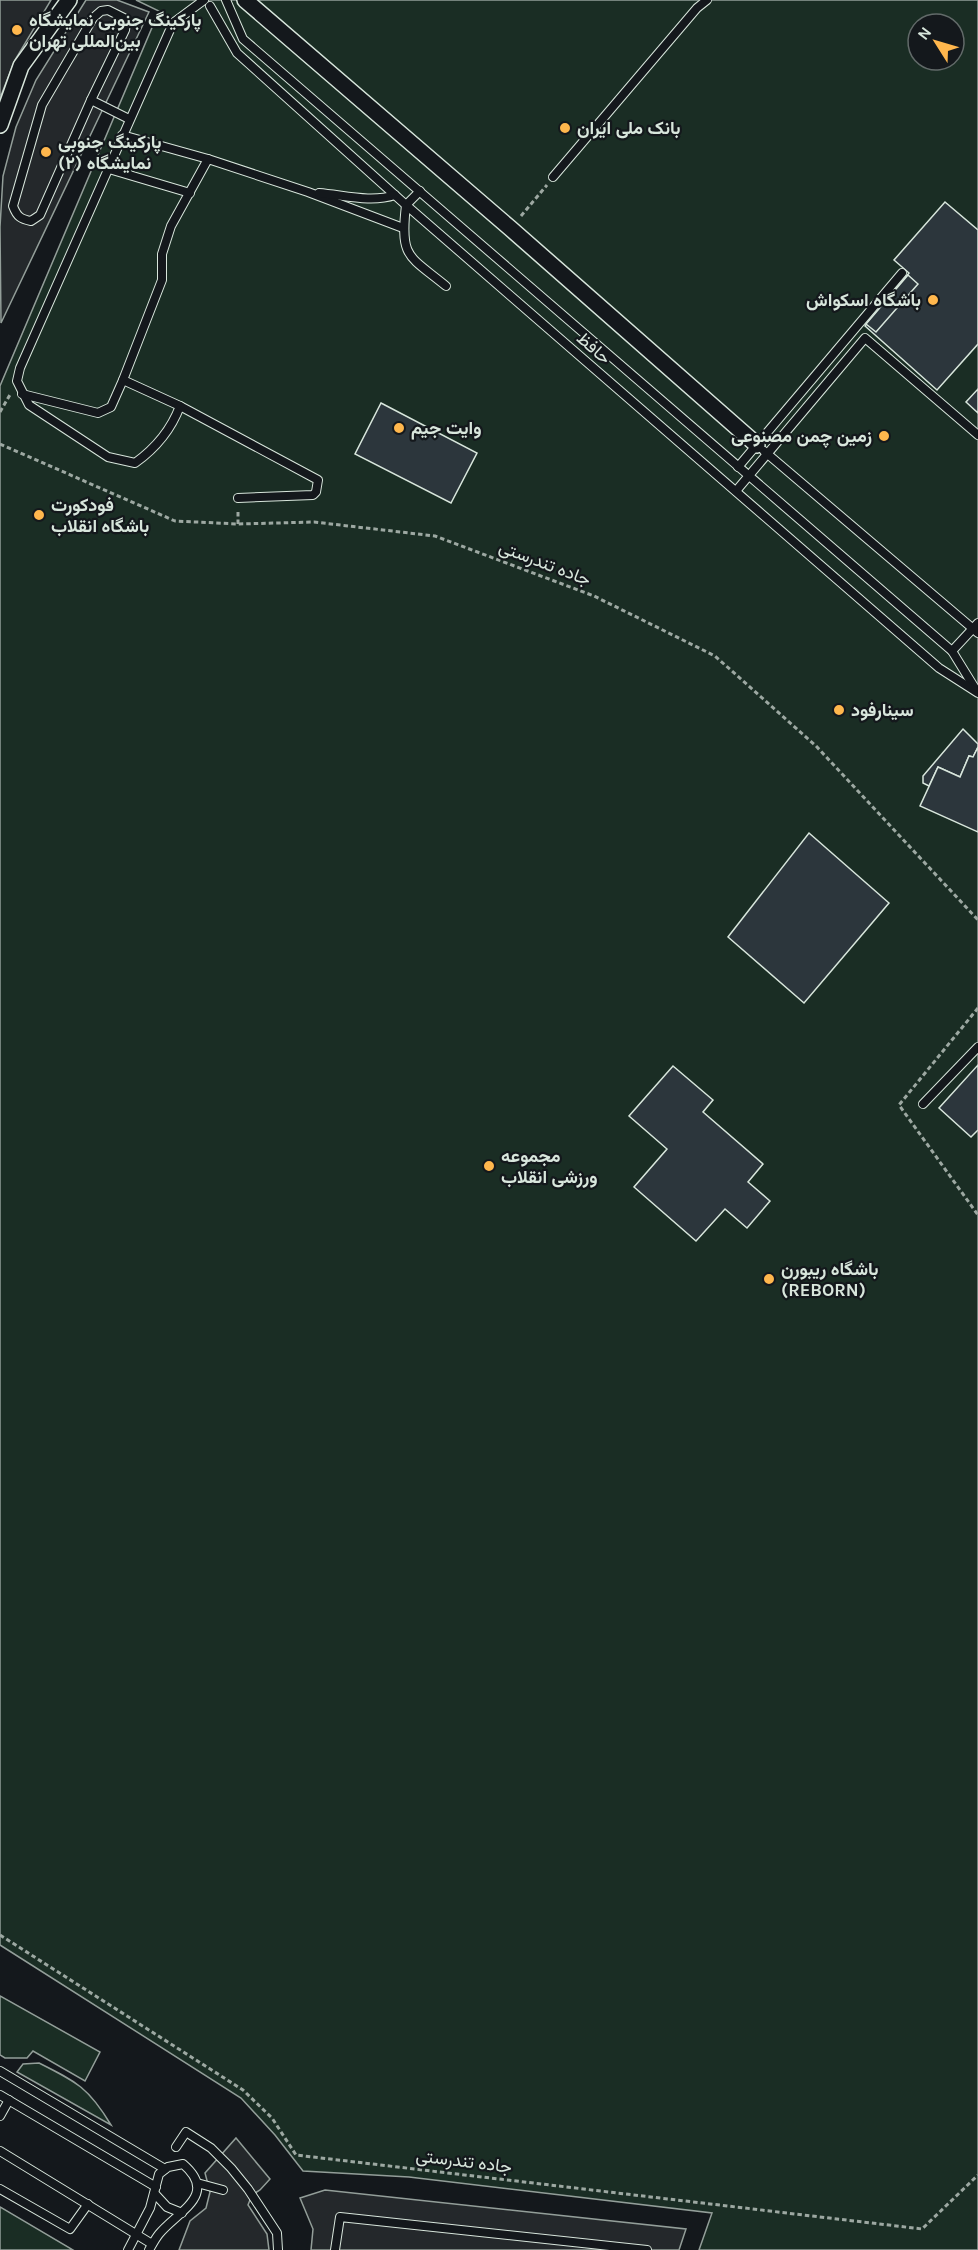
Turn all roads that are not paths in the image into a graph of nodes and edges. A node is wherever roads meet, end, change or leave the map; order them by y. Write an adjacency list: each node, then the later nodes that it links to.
1 (69, 0): 8 (street)
2 (224, 0): 5 (lane); 13 (lane, حافظ)
3 (245, 0): 25 (street)
4 (706, 0): 12 (lane)
5 (206, 2): 7 (lane); 16 (lane, حافظ)
6 (91, 100): 6 (lane); 7 (lane)
7 (129, 119): 9 (lane)
8 (0, 125)
9 (122, 135): 10 (lane); 11 (lane)
10 (208, 159): 14 (lane); 15 (lane)
11 (109, 169): 15 (lane); 22 (lane)
12 (553, 177)
13 (420, 191): 17 (lane); 26 (lane, حافظ)
14 (308, 192): 16 (lane); 18 (lane)
15 (190, 193): 21 (lane)
16 (395, 195): 17 (lane, حافظ)
17 (406, 205): 18 (lane); 28 (lane, حافظ)
18 (403, 228): 20 (lane)
19 (902, 273): 25 (lane)
20 (447, 286)
21 (123, 380): 22 (lane); 23 (lane)
22 (22, 394): 23 (lane)
23 (180, 406): 29 (lane)
24 (978, 435): 25 (lane)
25 (762, 449): 26 (lane); 27 (lane); 30 (lane)
26 (738, 467): 27 (lane, حافظ)
27 (749, 476): 28 (lane); 31 (lane, حافظ)
28 (736, 491): 32 (lane, حافظ)
29 (238, 498)
30 (976, 629): 31 (lane)
31 (952, 651): 32 (lane, حافظ)
32 (978, 693)
33 (978, 1047): 34 (lane)
34 (923, 1104)
35 (0, 2071): 41 (lane)
36 (0, 2094): 37 (lane)
37 (9, 2100): 38 (lane); 45 (lane)
38 (0, 2116)
39 (176, 2147): 51 (lane)
40 (0, 2151): 46 (lane)
41 (165, 2169): 42 (lane); 45 (lane)
42 (197, 2183): 44 (lane); 47 (lane)
43 (0, 2189): 46 (lane)
44 (223, 2190)
45 (155, 2191): 47 (lane); 48 (lane)
46 (88, 2204): 48 (lane)
47 (182, 2213): 49 (lane)
48 (136, 2234): 49 (lane); 50 (lane)
49 (151, 2247)
50 (128, 2250)
51 (278, 2250)
52 (335, 2250): 53 (lane)
53 (647, 2250)

